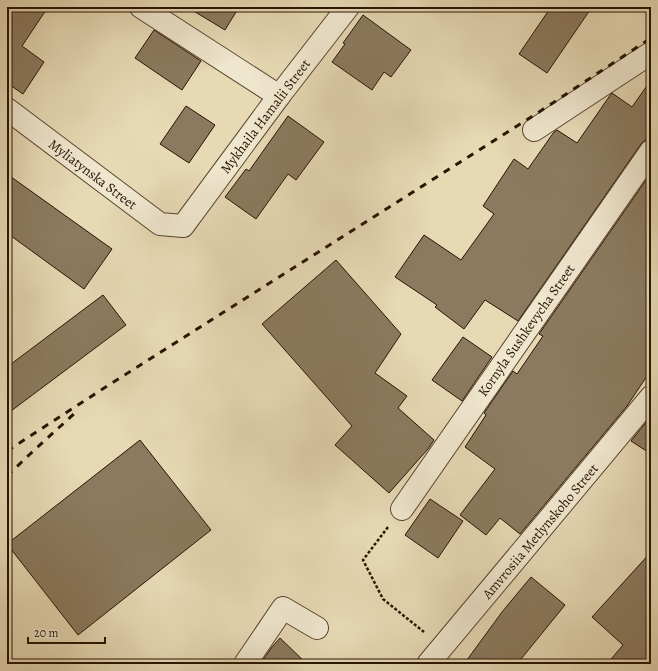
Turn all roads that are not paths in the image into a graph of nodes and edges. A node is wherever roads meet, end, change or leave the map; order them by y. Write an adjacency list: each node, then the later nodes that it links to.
1 (141, 7): 4 (street)
2 (348, 7): 4 (street, Mykhaila Hamalii Street)
3 (651, 52): 6 (street)
4 (279, 96): 8 (street, Mykhaila Hamalii Street)
5 (7, 110): 8 (street, Myliatynska Street)
6 (534, 130)
7 (651, 150): 10 (street, Kornyla Sushkevycha Street)
8 (183, 226)
9 (650, 399): 13 (street, Amvrosiia Metlynskoho Street)
10 (402, 509)
11 (317, 628): 12 (street)
12 (245, 664)
13 (428, 664)

